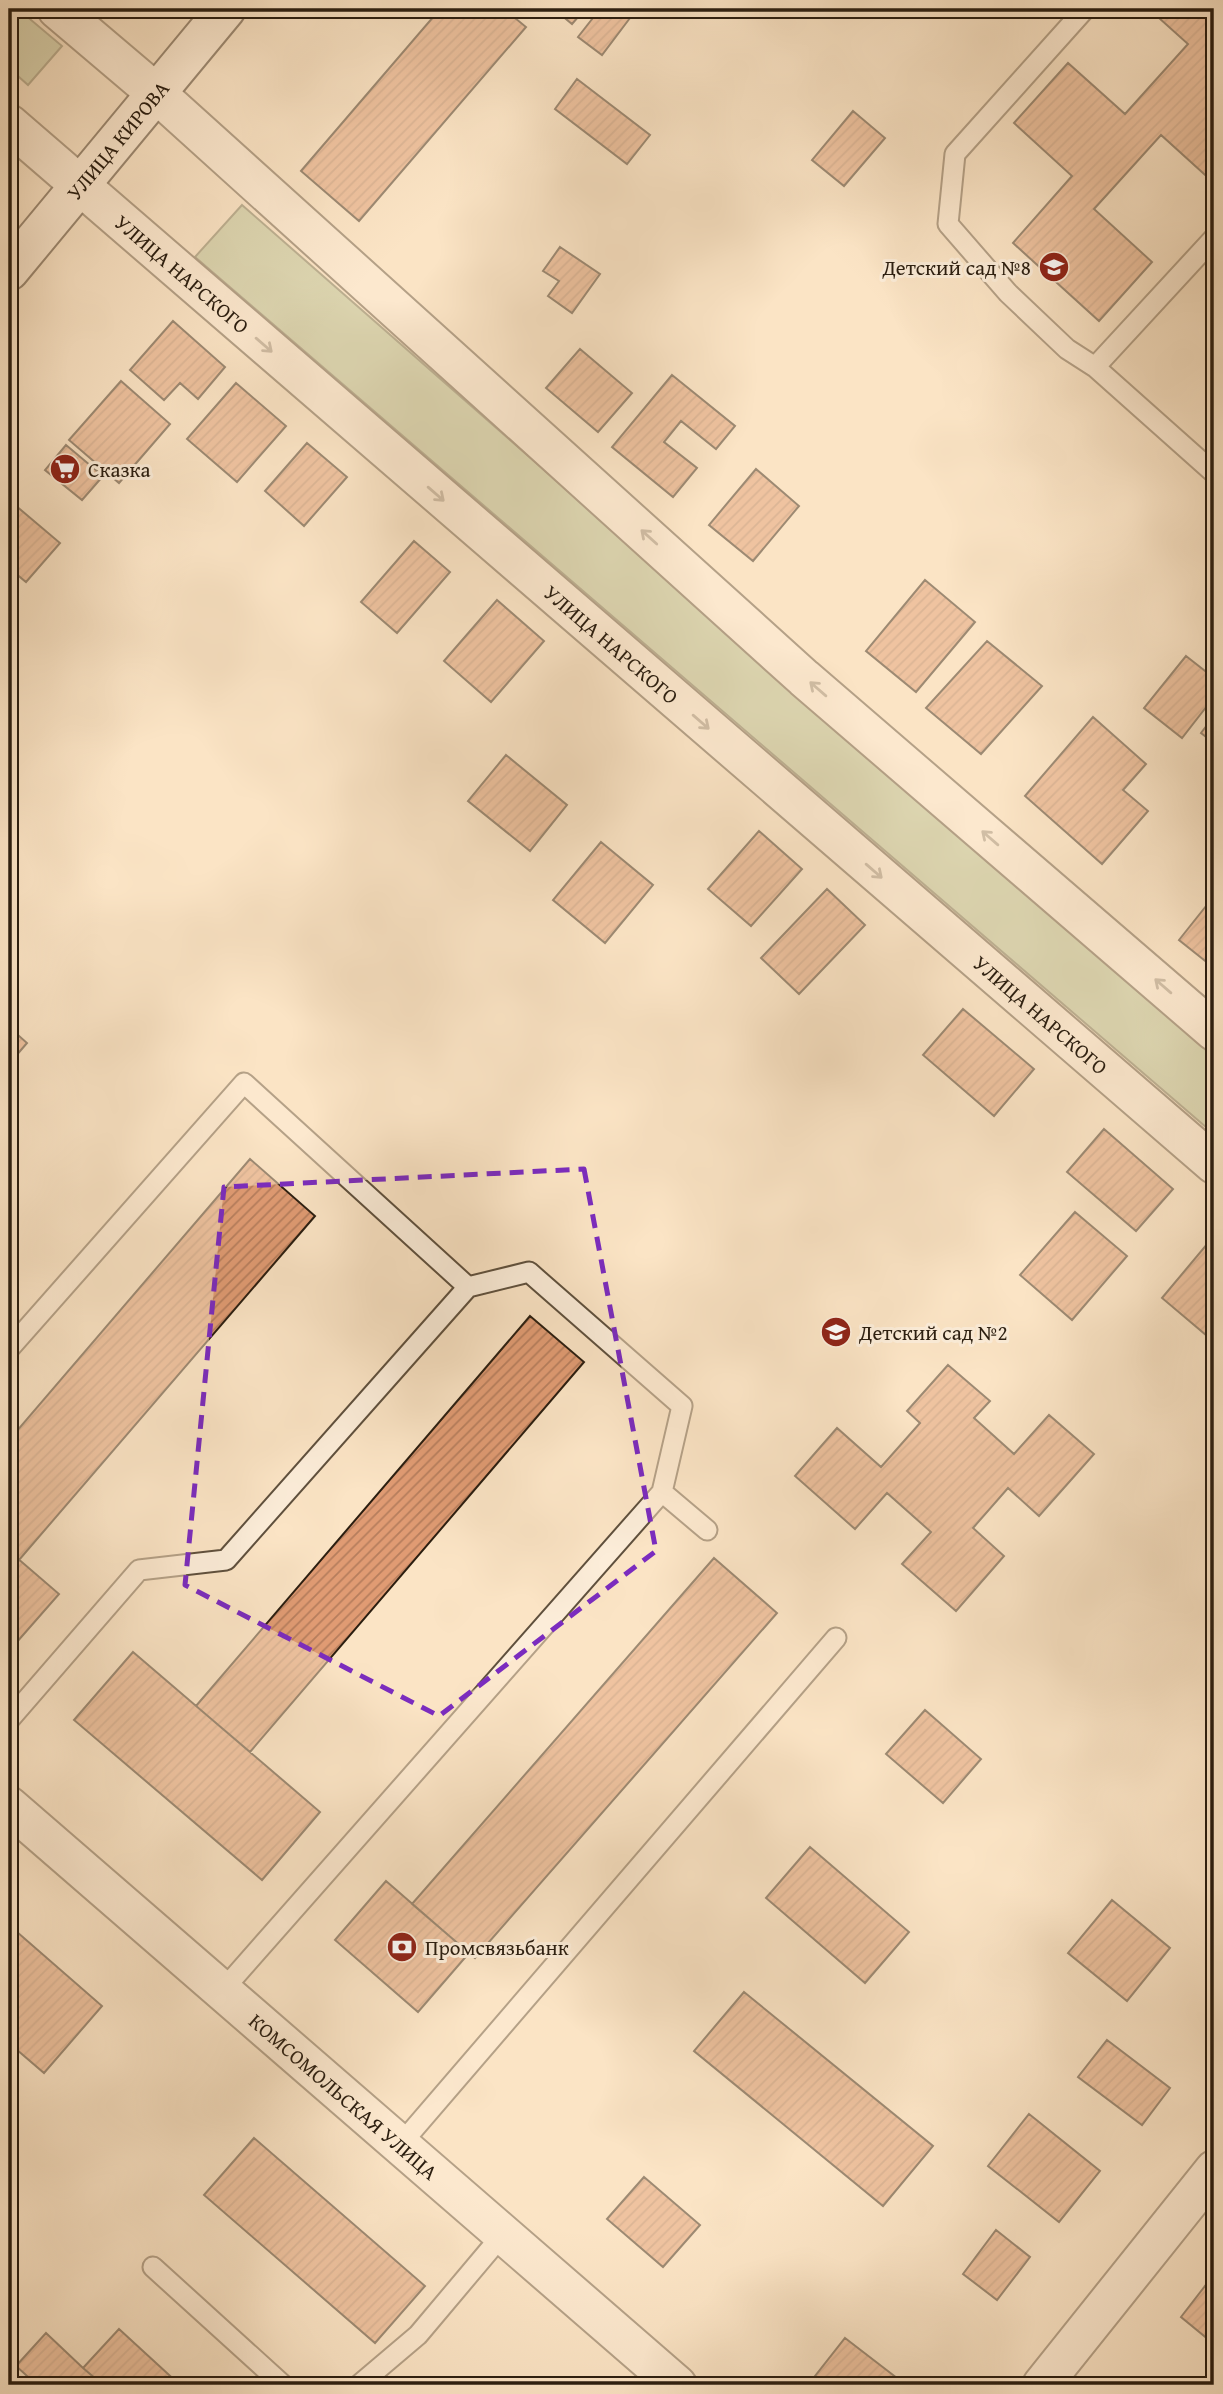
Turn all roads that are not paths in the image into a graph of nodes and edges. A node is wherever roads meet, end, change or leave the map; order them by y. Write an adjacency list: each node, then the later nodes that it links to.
1 (57, 9): 4 (street)
2 (226, 9): 4 (street, УЛИЦА КИРОВА)
3 (1085, 9): 9 (lane)
4 (156, 93): 6 (street, УЛИЦА КИРОВА); 11 (street, one-way to 4)
5 (9, 124): 6 (street, УЛИЦА НАРСКОГО)
6 (79, 186): 8 (street, УЛИЦА КИРОВА); 12 (street, УЛИЦА НАРСКОГО, one-way to 12)
7 (1214, 238): 9 (lane)
8 (9, 271)
9 (1095, 367): 10 (lane)
10 (1214, 473)
11 (1214, 1031)
12 (1214, 1164)
13 (468, 1287): 14 (lane); 15 (lane); 18 (lane)
14 (9, 1349)
15 (662, 1492): 16 (lane); 20 (lane)
16 (706, 1530)
17 (836, 1638): 21 (lane)
18 (9, 1720)
19 (9, 1806): 20 (street, КОМСОМОЛЬСКАЯ УЛИЦА)
20 (222, 1991): 21 (street, КОМСОМОЛЬСКАЯ УЛИЦА)
21 (400, 2145): 23 (street, КОМСОМОЛЬСКАЯ УЛИЦА)
22 (1214, 2170): 28 (street)
23 (503, 2234): 26 (lane); 27 (street, КОМСОМОЛЬСКАЯ УЛИЦА)
24 (153, 2267): 25 (lane)
25 (283, 2385)
26 (359, 2385)
27 (677, 2385)
28 (1042, 2385)

